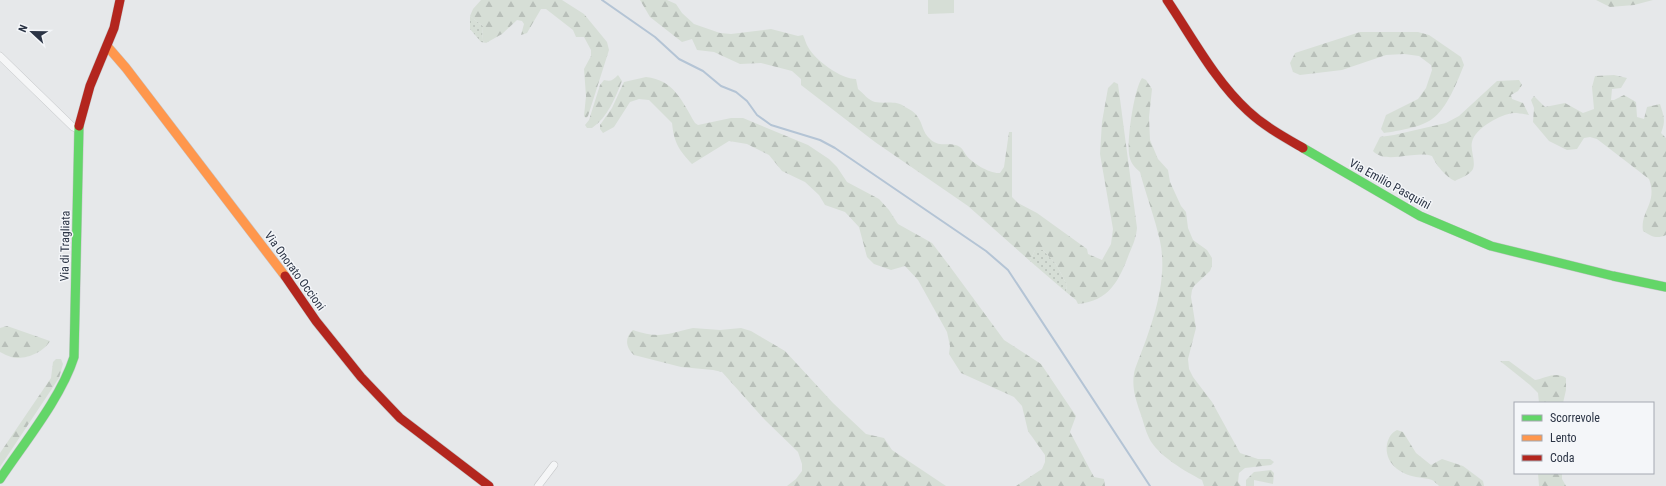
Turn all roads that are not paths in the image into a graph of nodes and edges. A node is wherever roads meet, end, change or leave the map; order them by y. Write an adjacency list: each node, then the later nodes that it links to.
1 (120, 0): 3 (street, Via di Tragliata)
2 (1167, 0): 6 (street, Via Emilio Pasquini)
3 (107, 46): 5 (street, Via di Tragliata); 9 (street, Via Onorato Occioni)
4 (0, 56): 5 (street)
5 (78, 129): 8 (street, Via di Tragliata)
6 (1666, 287)
7 (554, 465): 10 (street)
8 (0, 479)
9 (489, 486)
10 (538, 486)

